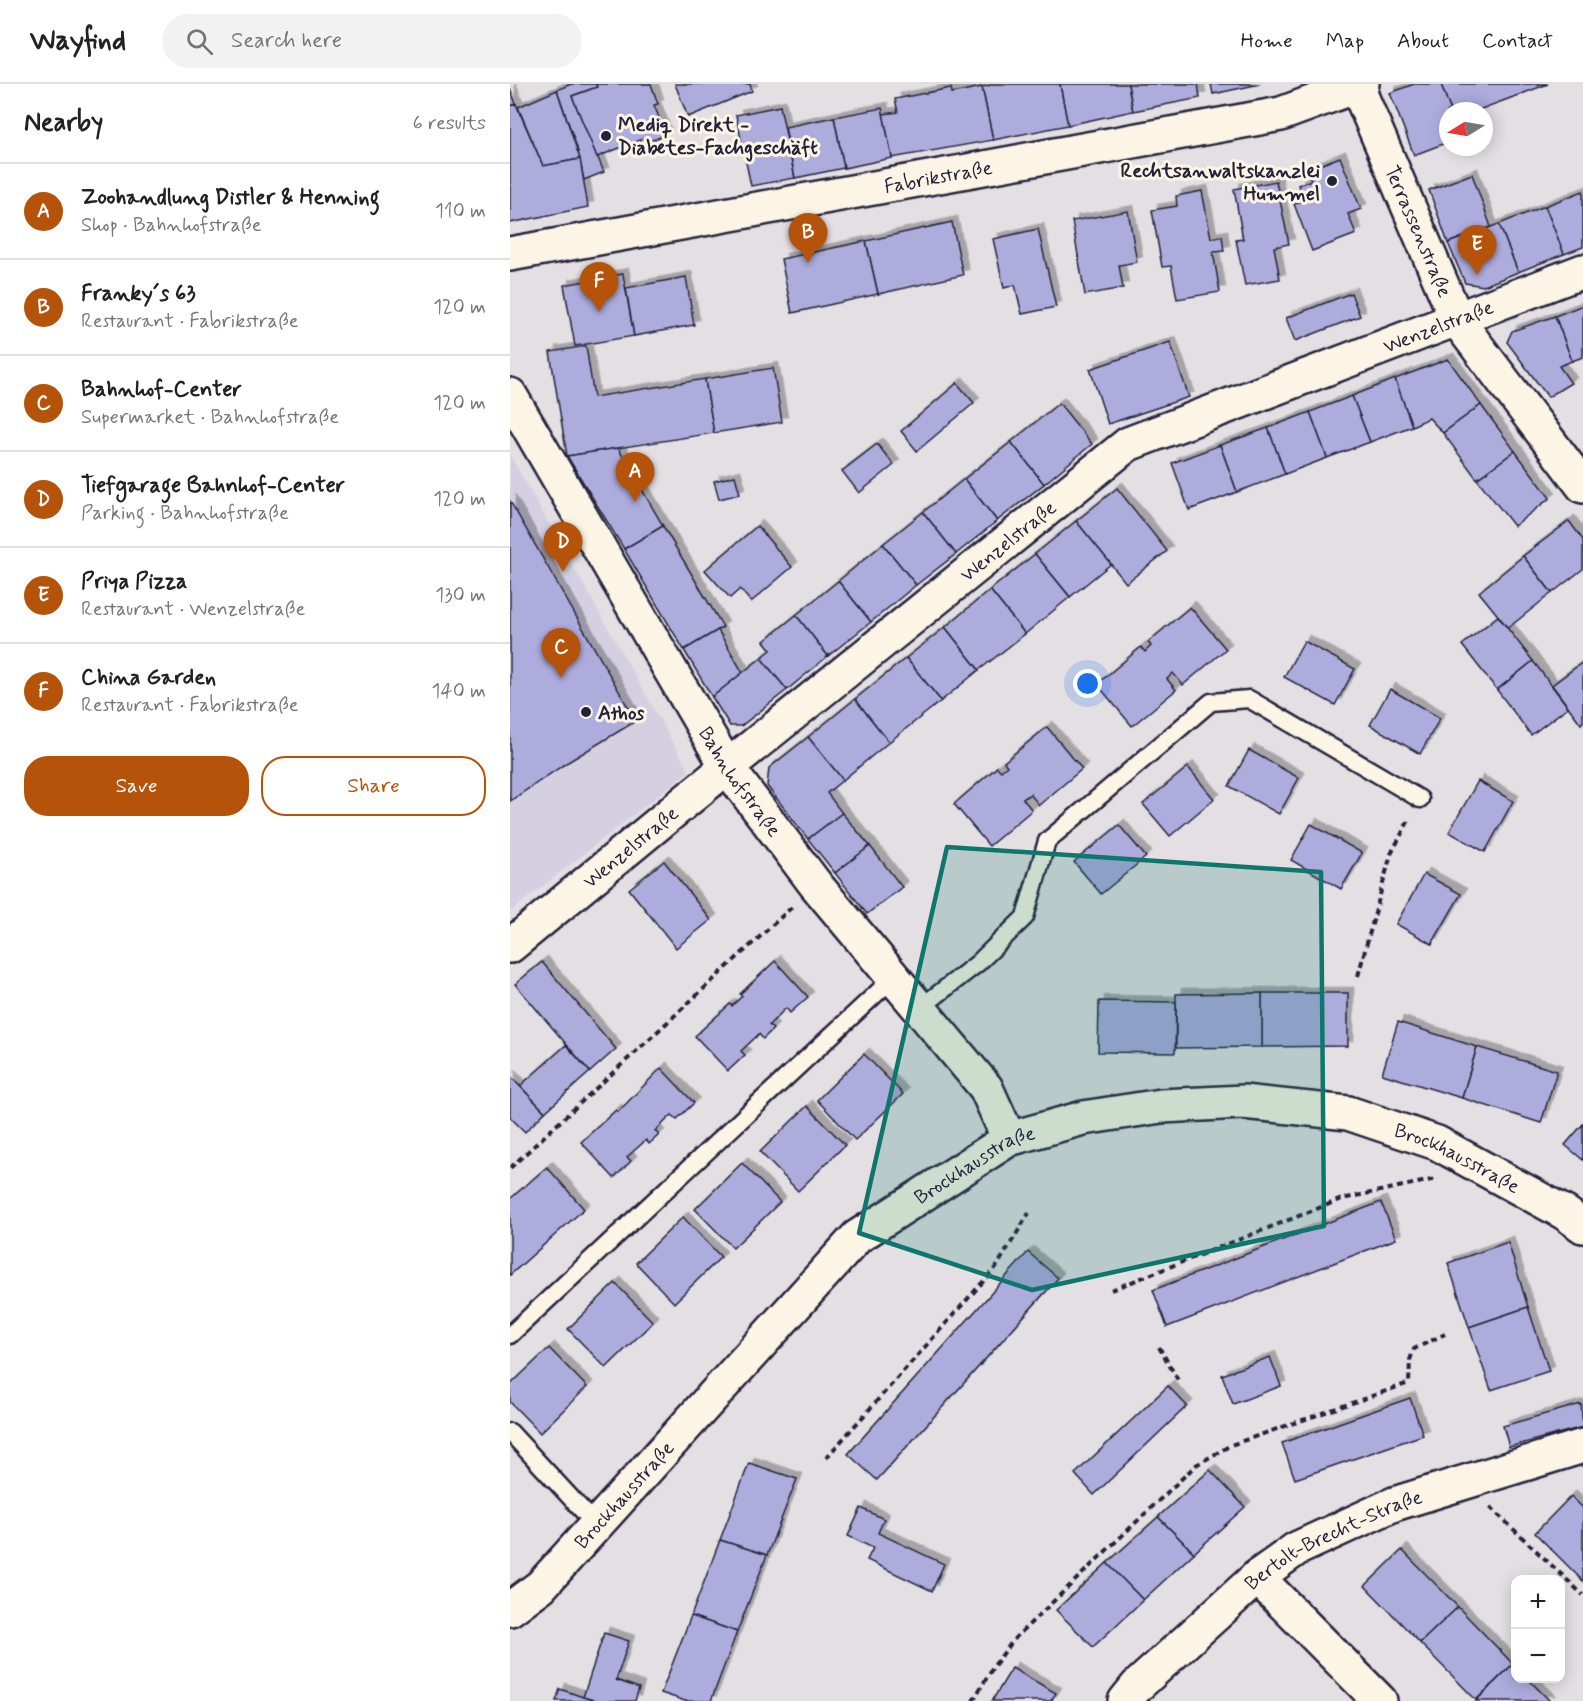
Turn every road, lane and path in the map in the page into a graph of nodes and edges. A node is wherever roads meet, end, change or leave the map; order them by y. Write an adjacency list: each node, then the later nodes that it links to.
1 (1358, 85): 2 (street, Fabrikstraße); 4 (street, Terrassenstraße)
2 (510, 254)
3 (1583, 271): 4 (street, Wenzelstraße)
4 (1457, 320): 6 (street, Terrassenstraße); 7 (street, Wenzelstraße)
5 (510, 395): 7 (street, Bahnhofstraße)
6 (1583, 486)
7 (727, 767): 9 (street, Bahnhofstraße); 10 (street, Wenzelstraße)
8 (1420, 799): 11 (path); 13 (lane)
9 (816, 885): 12 (street, Bahnhofstraße); 15 (path)
10 (510, 946)
11 (1358, 976)
12 (892, 978): 13 (street, Bahnhofstraße); 21 (lane)
13 (920, 1008): 14 (street, Bahnhofstraße)
14 (1009, 1139): 18 (street, Brockhausstraße); 28 (street, Brockhausstraße)
15 (510, 1168)
16 (1445, 1177): 19 (path)
17 (1029, 1213): 26 (path)
18 (1583, 1226)
19 (1111, 1290)
20 (1445, 1334): 32 (path)
21 (510, 1335)
22 (1159, 1347): 23 (path)
23 (1178, 1380)
24 (510, 1432): 28 (lane)
25 (1583, 1446): 27 (street, Bertolt-Brecht-Straße)
26 (826, 1458)
27 (1473, 1479): 29 (street, Bertolt-Brecht-Straße); 30 (path)
28 (596, 1525): 31 (street, Brockhausstraße)
29 (1257, 1577): 33 (street, Bertolt-Brecht-Straße); 34 (street)
30 (1583, 1595)
31 (510, 1609)
32 (973, 1701)
33 (1125, 1701)
34 (1380, 1701)

